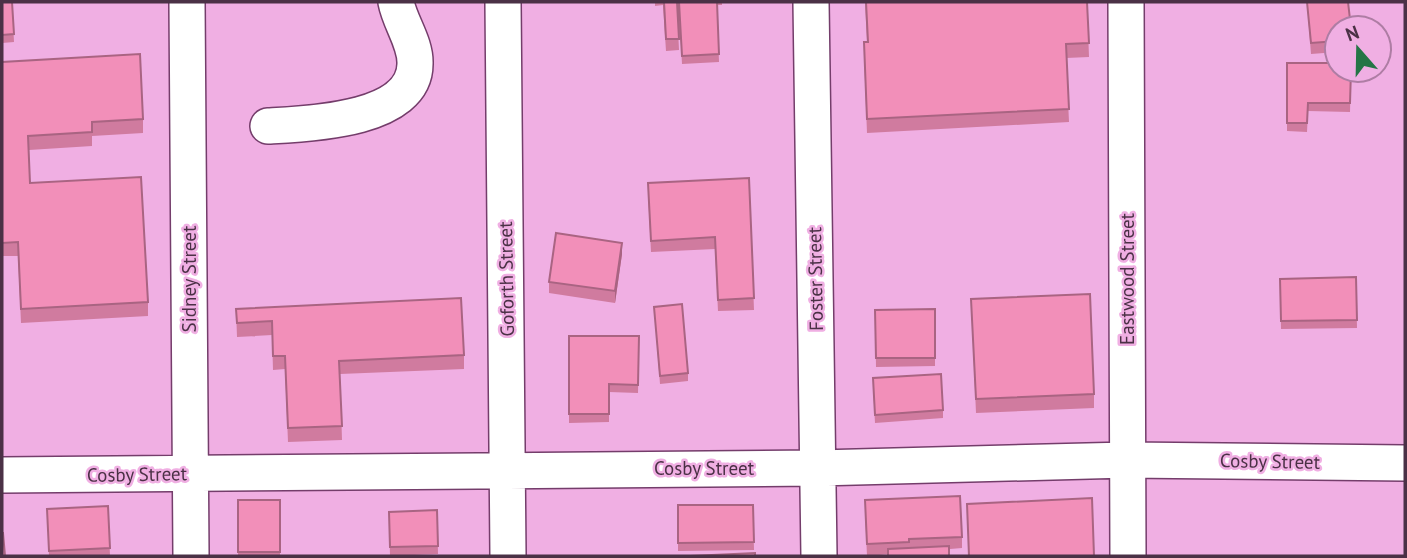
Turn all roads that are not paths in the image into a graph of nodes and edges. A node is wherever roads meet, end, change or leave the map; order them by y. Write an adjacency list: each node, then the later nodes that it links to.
1 (187, 2): 11 (street, Sidney Street)
2 (396, 2): 6 (street)
3 (503, 2): 10 (street, Goforth Street)
4 (811, 2): 9 (street, Foster Street)
5 (1126, 2): 7 (street, Eastwood Street)
6 (268, 126)
7 (1127, 460): 8 (street, Cosby Street); 9 (street, Cosby Street); 16 (street, Eastwood Street)
8 (1405, 463)
9 (818, 468): 10 (street, Cosby Street); 15 (street, Foster Street)
10 (508, 469): 11 (street, Cosby Street); 14 (street, Goforth Street)
11 (190, 473): 12 (street, Cosby Street); 13 (street, Sidney Street)
12 (2, 475)
13 (191, 556)
14 (508, 556)
15 (819, 556)
16 (1128, 556)

